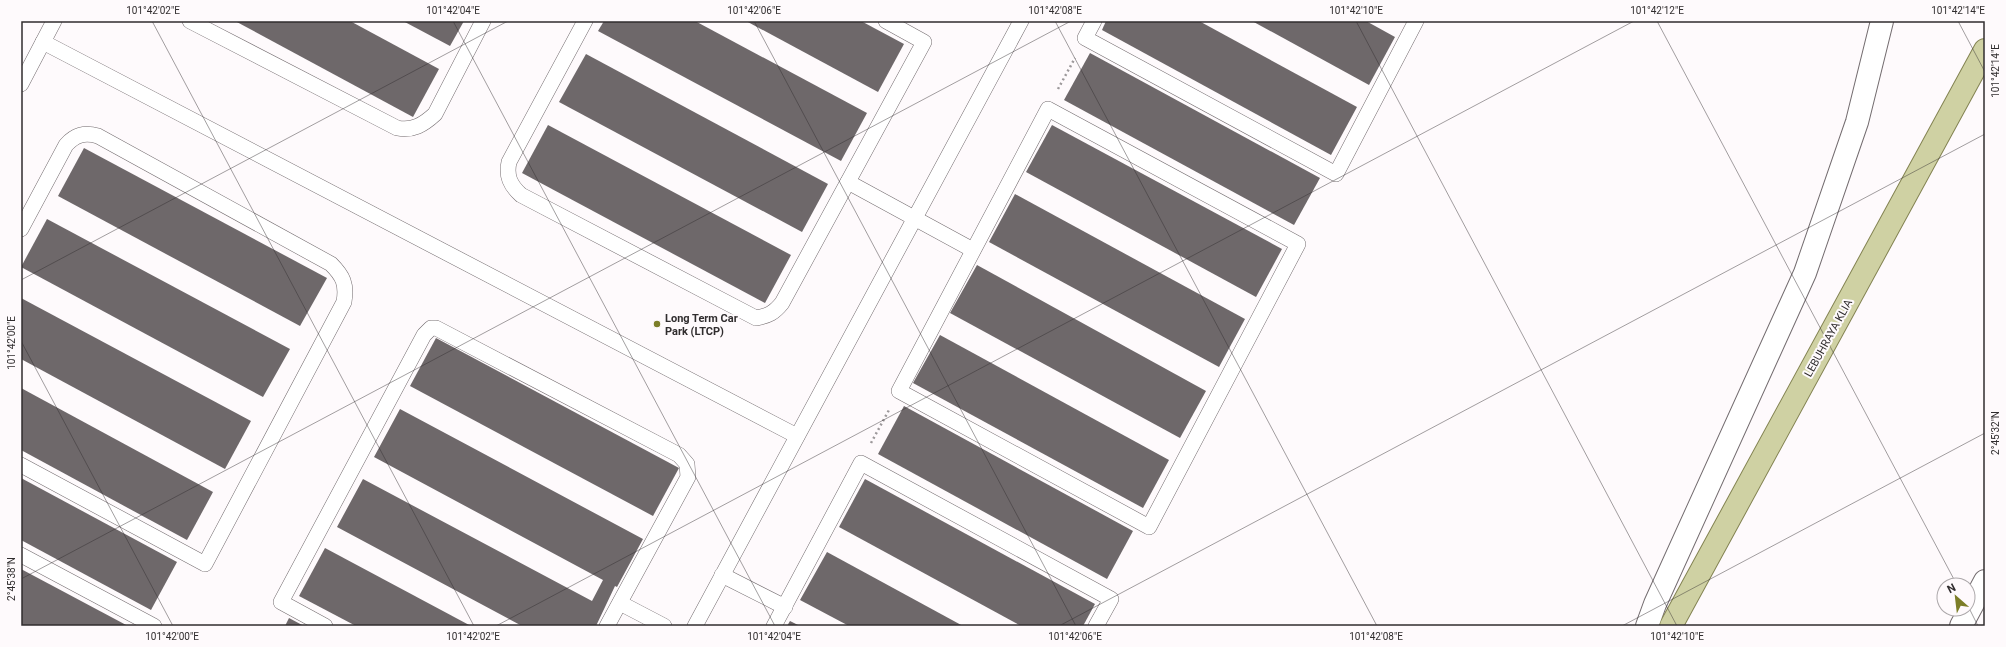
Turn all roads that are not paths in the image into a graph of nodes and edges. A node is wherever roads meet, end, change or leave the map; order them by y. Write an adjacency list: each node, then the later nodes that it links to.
1 (54, 21): 10 (lane)
2 (190, 21): 3 (lane)
3 (483, 21)
4 (585, 21): 13 (lane)
5 (886, 21): 13 (lane)
6 (1021, 21): 14 (lane)
7 (1094, 21): 8 (lane)
8 (1416, 21)
9 (1882, 21): 31 (street)
10 (43, 42): 12 (lane); 17 (lane)
11 (1985, 50): 32 (main road, LEBUHRAYA KLIA)
12 (21, 84)
13 (848, 182): 14 (lane)
14 (915, 218): 16 (lane); 17 (lane)
15 (21, 229): 18 (lane)
16 (973, 250): 16 (lane)
17 (796, 436): 20 (lane)
18 (21, 465)
19 (21, 555): 24 (lane)
20 (722, 575): 23 (lane); 28 (lane)
21 (1985, 581): 33 (street)
22 (620, 603): 25 (lane); 26 (lane); 27 (lane)
23 (785, 607): 29 (lane); 30 (lane)
24 (154, 626)
25 (325, 626)
26 (607, 626)
27 (664, 626)
28 (695, 626)
29 (774, 626)
30 (1096, 626)
31 (1647, 626)
32 (1671, 626)
33 (1961, 626)

